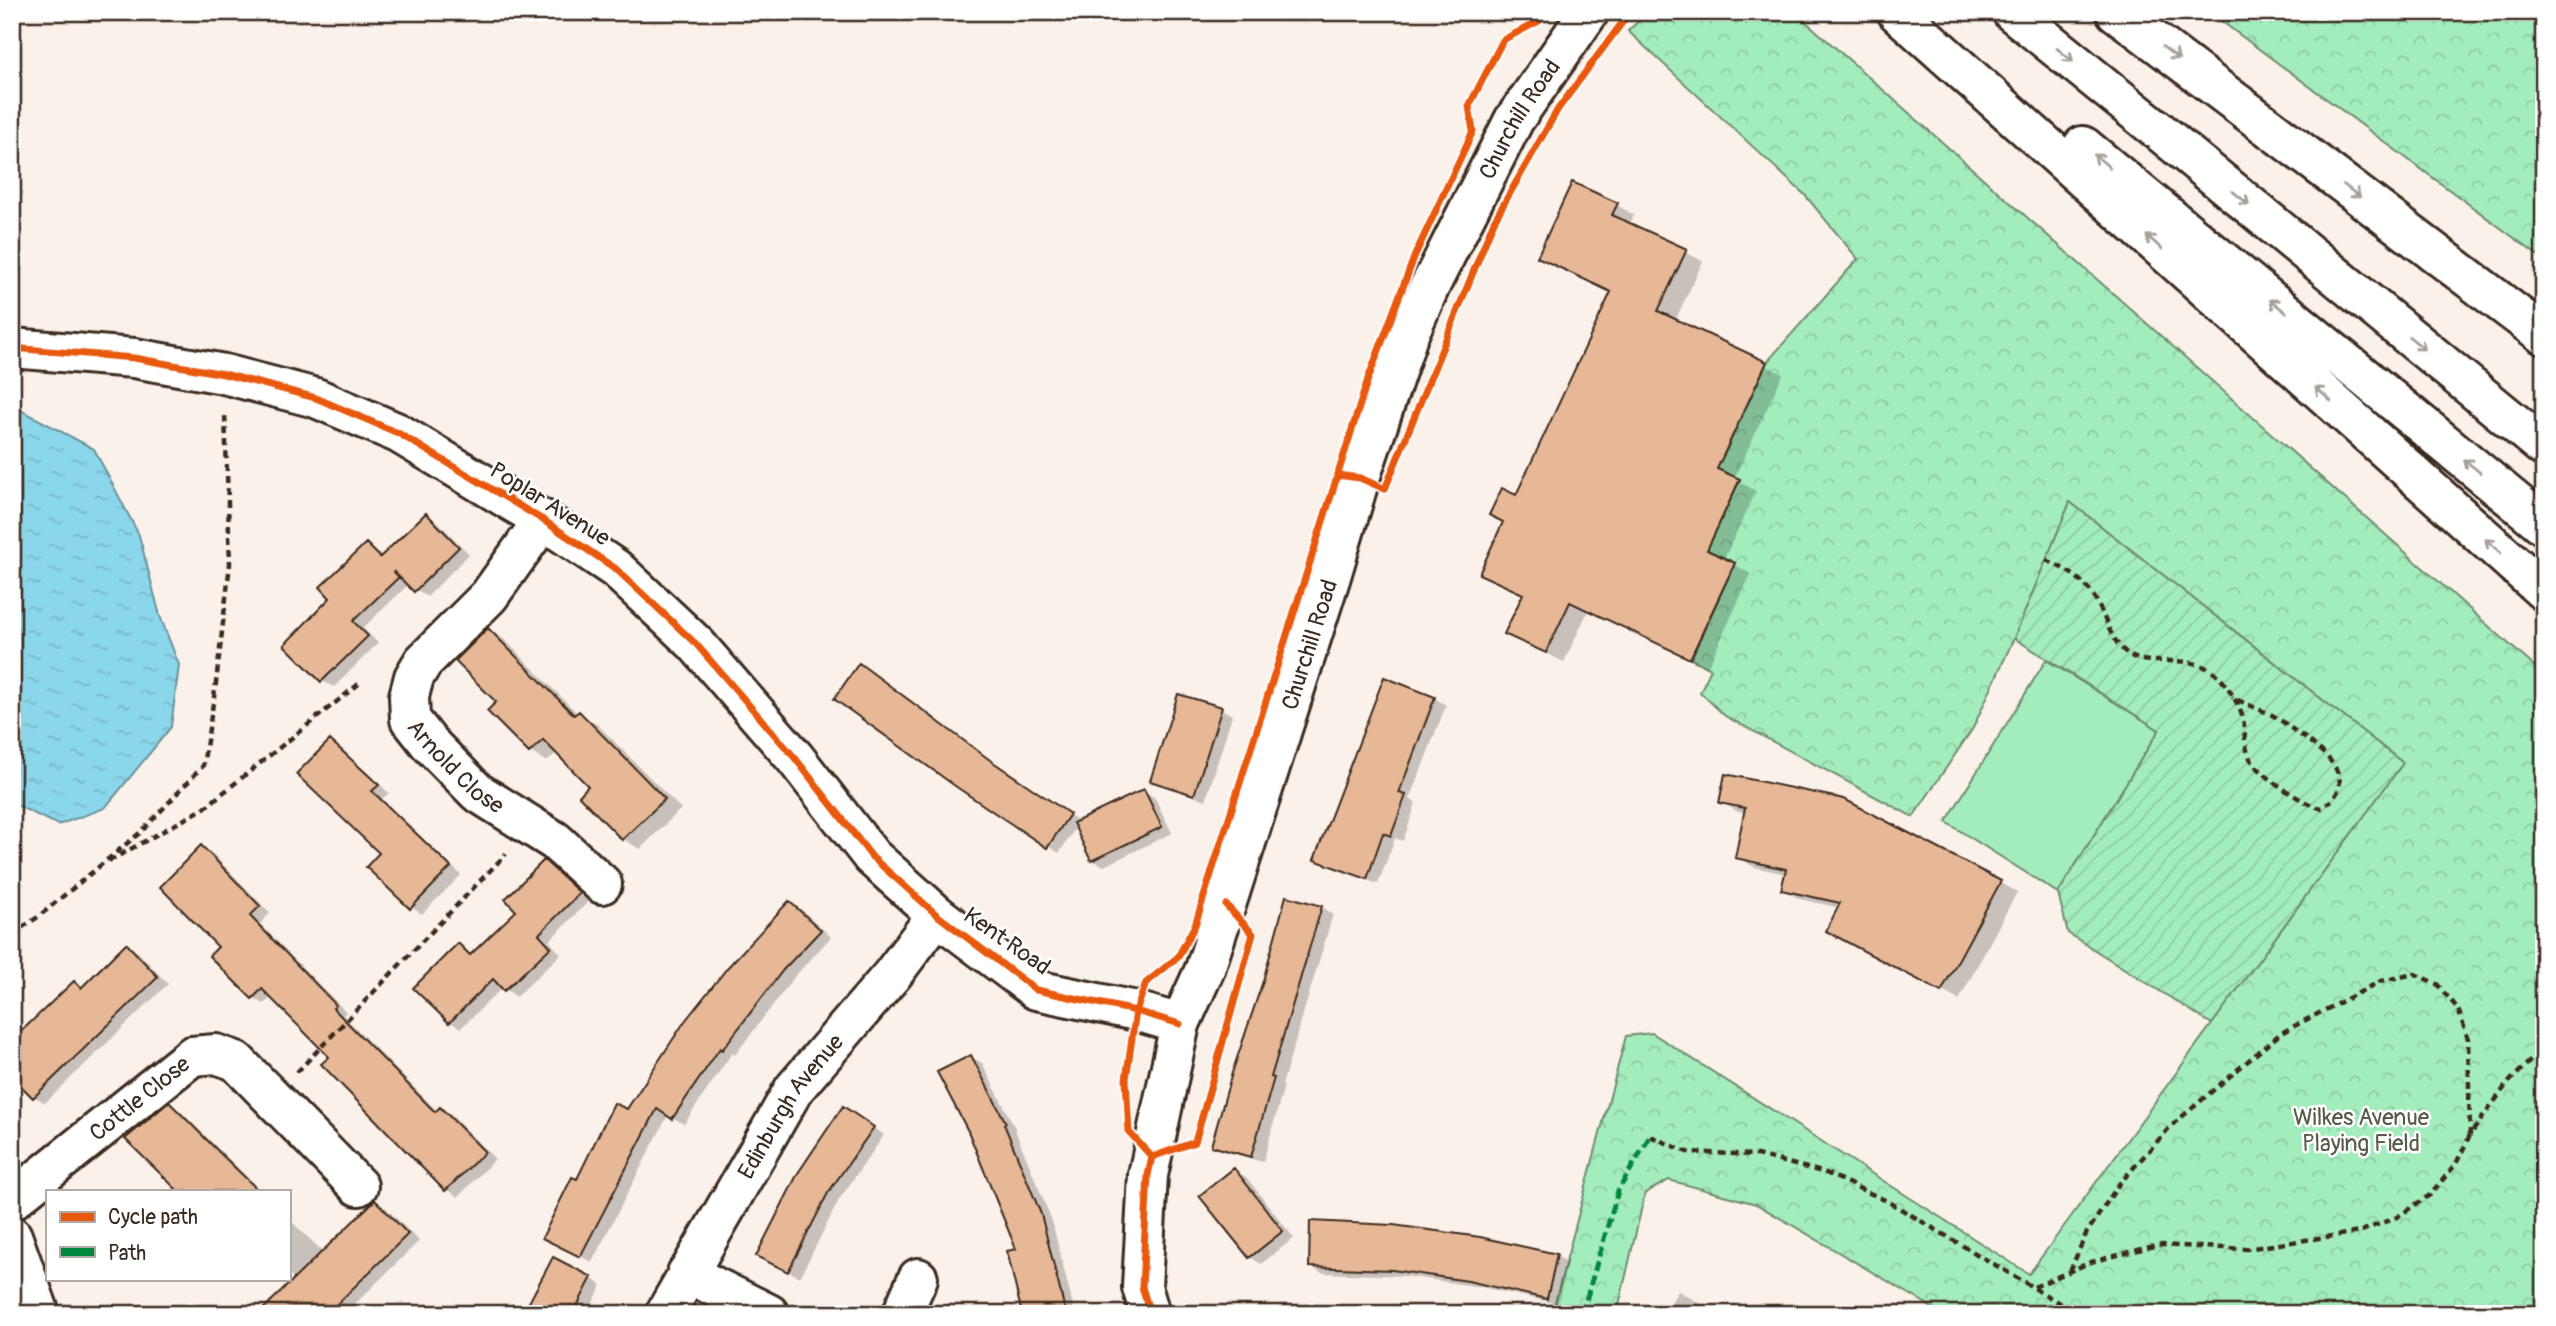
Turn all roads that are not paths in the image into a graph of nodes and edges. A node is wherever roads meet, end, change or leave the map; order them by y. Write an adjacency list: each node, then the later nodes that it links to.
1 (1589, 12): 14 (main road, Churchill Road)
2 (1897, 12): 11 (main road, one-way to 2)
3 (1921, 12): 10 (main road, one-way to 3)
4 (2012, 12): 8 (main road, one-way to 8)
5 (2116, 12): 6 (main road, one-way to 6)
6 (2544, 335)
7 (12, 348): 9 (main road, Poplar Avenue)
8 (2544, 447)
9 (543, 520): 12 (main road, Arnold Close); 13 (main road, Poplar Avenue)
10 (2544, 525)
11 (2544, 591)
12 (602, 884)
13 (937, 915): 14 (main road, Kent Road); 18 (main road, Edinburgh Avenue)
14 (1180, 1024): 24 (main road, Churchill Road)
15 (358, 1186): 16 (main road, Cottle Close)
16 (12, 1200)
17 (12, 1236): 20 (main road)
18 (687, 1273): 21 (main road, Edinburgh Avenue); 22 (main road)
19 (918, 1278): 23 (main road)
20 (40, 1314)
21 (665, 1314)
22 (769, 1314)
23 (902, 1314)
24 (1150, 1314)

